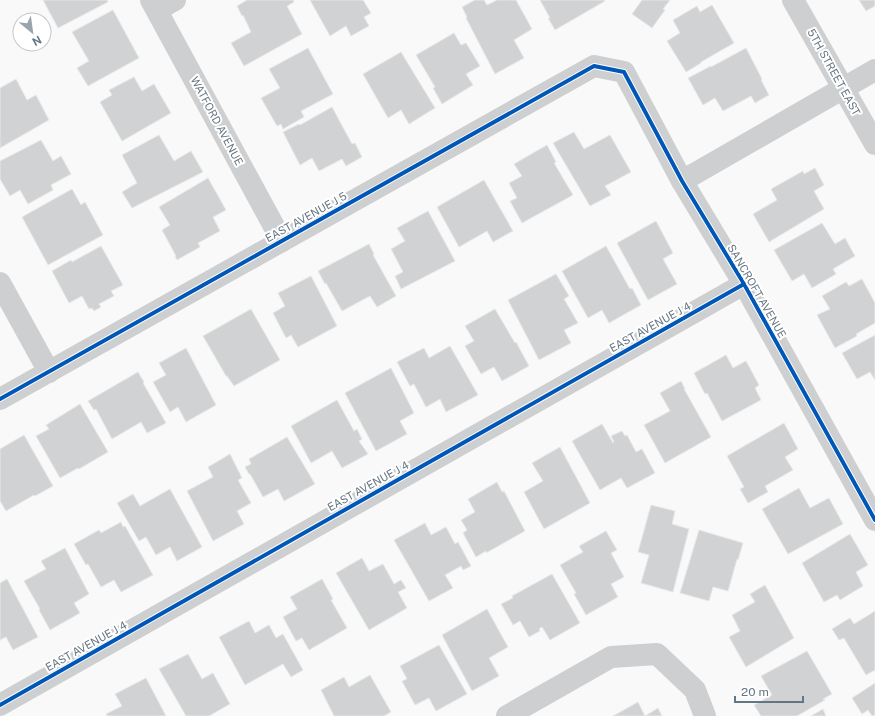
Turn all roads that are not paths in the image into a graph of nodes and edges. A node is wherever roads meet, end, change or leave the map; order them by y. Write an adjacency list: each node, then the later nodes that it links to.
1 (794, 0): 5 (street, 5TH STREET EAST)
2 (161, 3): 8 (street, WATFORD AVENUE)
3 (875, 70): 5 (street)
4 (624, 72): 7 (street, SANCROFT AVENUE); 8 (street, EAST AVENUE J 5)
5 (843, 88): 6 (street, 5TH STREET EAST); 7 (street)
6 (875, 144)
7 (682, 181): 10 (street, SANCROFT AVENUE)
8 (282, 241): 11 (street, EAST AVENUE J 5)
9 (0, 283): 11 (street)
10 (744, 284): 13 (street, SANCROFT AVENUE); 14 (street, EAST AVENUE J 4)
11 (49, 372): 12 (street, EAST AVENUE J 5)
12 (0, 399)
13 (875, 520)
14 (0, 705)
15 (507, 716): 16 (street)
16 (705, 716)

